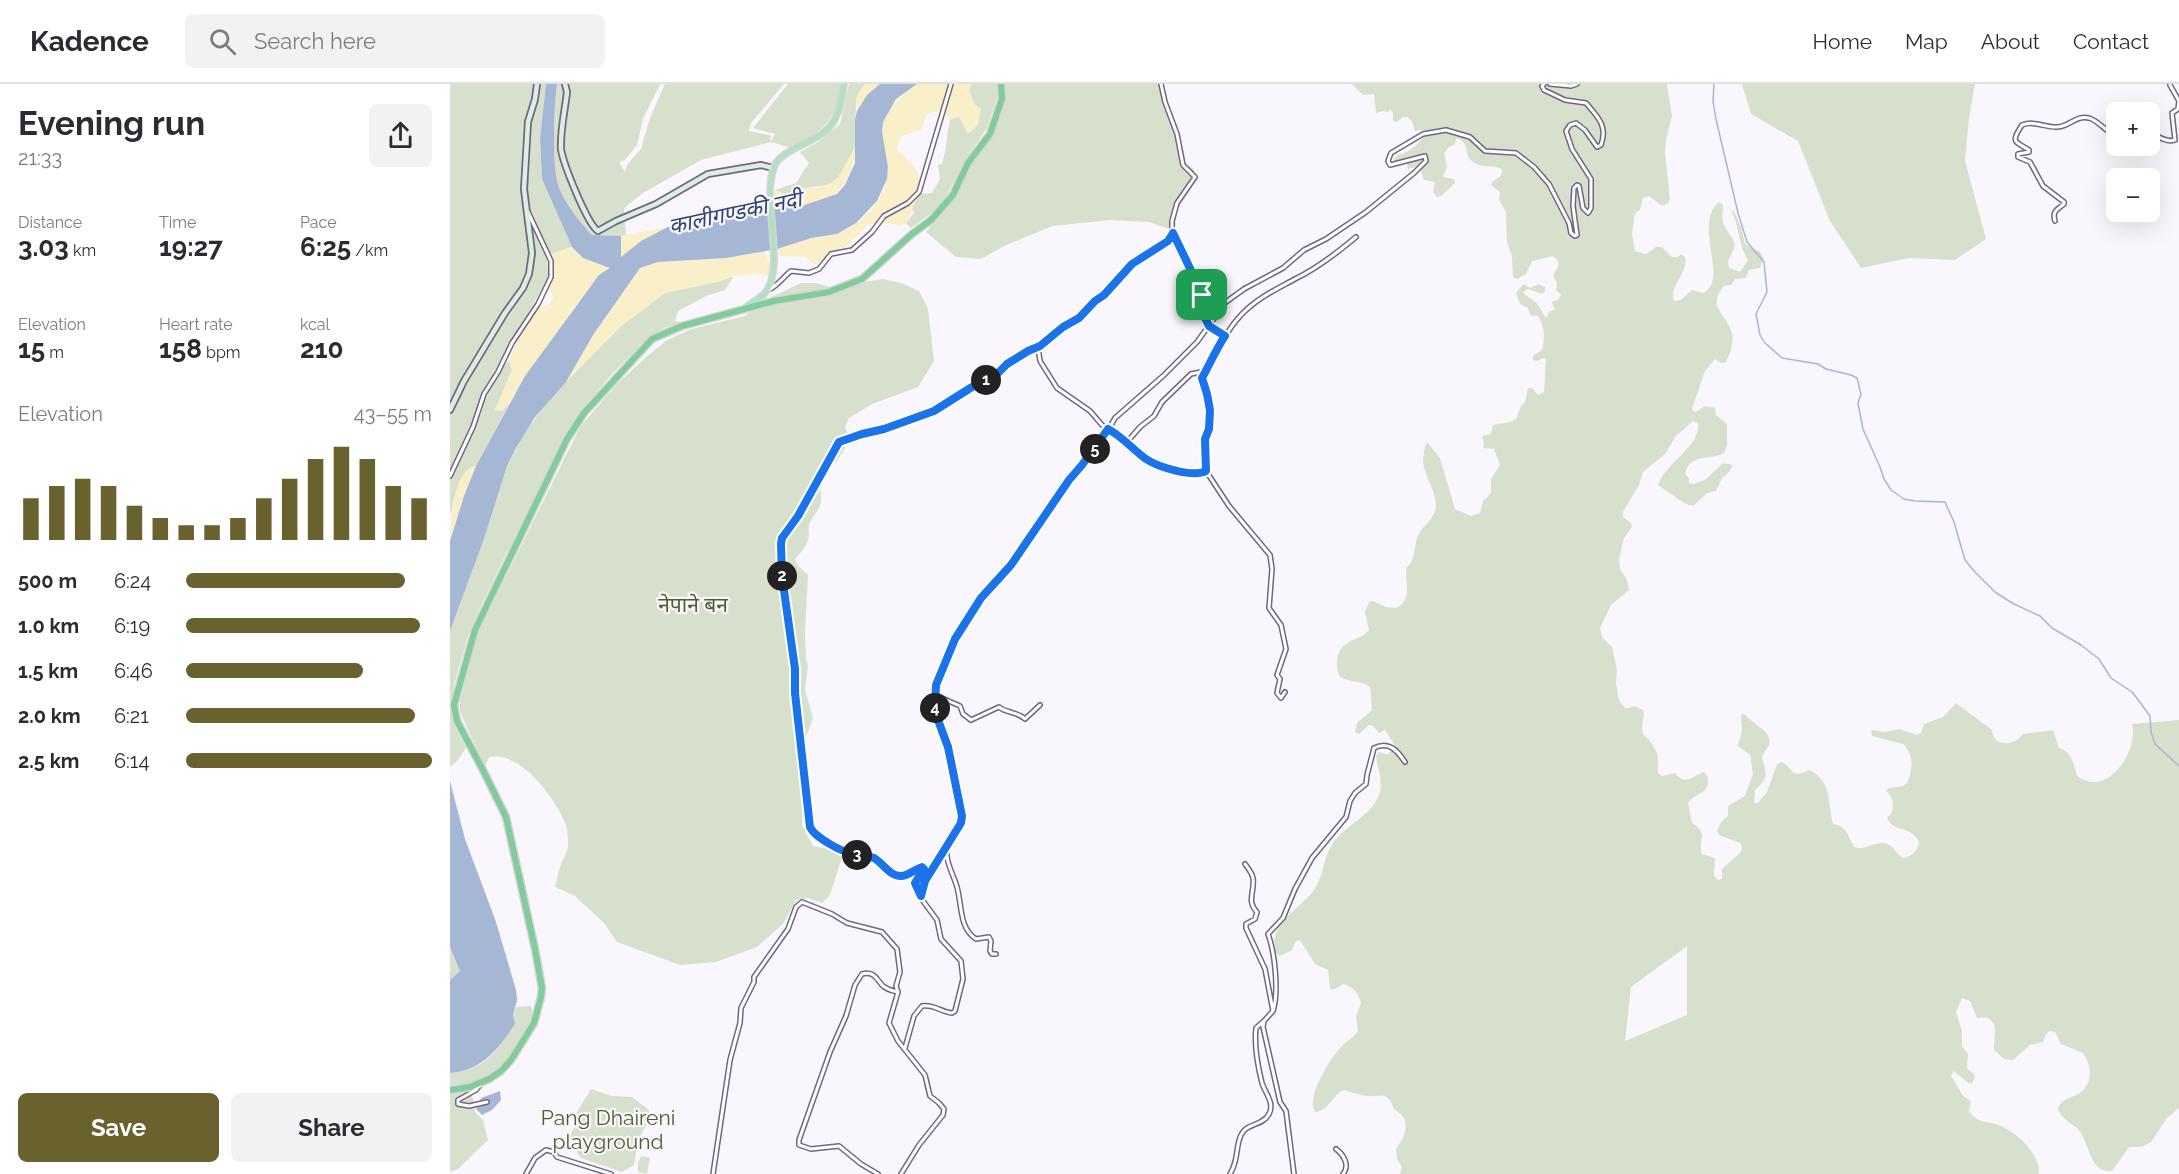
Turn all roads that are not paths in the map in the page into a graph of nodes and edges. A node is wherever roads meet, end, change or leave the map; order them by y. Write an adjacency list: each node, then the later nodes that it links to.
1 (537, 84): 15 (main road)
2 (565, 84): 14 (main road)
3 (844, 84): 14 (main road)
4 (951, 84): 19 (street)
5 (1001, 84): 20 (highway)
6 (1161, 84): 17 (street)
7 (1544, 84): 21 (street)
8 (1550, 84): 9 (street)
9 (1577, 84)
10 (2165, 84): 11 (street)
11 (2171, 84): 13 (street)
12 (2106, 130): 16 (street)
13 (2160, 138)
14 (773, 168): 19 (main road)
15 (526, 207): 25 (main road); 29 (street)
16 (2055, 221)
17 (1173, 233): 21 (street); 23 (street)
18 (1356, 237): 22 (street)
19 (766, 291): 20 (main road)
20 (743, 309): 42 (highway)
21 (1209, 326): 22 (street); 26 (street)
22 (1225, 336): 24 (street)
23 (1038, 347): 26 (street); 36 (street)
24 (1206, 371): 27 (street); 28 (street)
25 (450, 410)
26 (1108, 429): 27 (street); 31 (street)
27 (1128, 441): 28 (street)
28 (1206, 471): 30 (street)
29 (450, 476)
30 (1285, 692)
31 (935, 695): 32 (street); 34 (street)
32 (1040, 705)
33 (1405, 762): 39 (street)
34 (947, 847): 36 (street); 37 (street)
35 (1245, 864): 39 (street)
36 (921, 896): 41 (street)
37 (996, 954)
38 (898, 992): 41 (street); 48 (street); 49 (street)
39 (1273, 1011): 40 (street)
40 (1264, 1021): 51 (street); 52 (street)
41 (905, 1048): 50 (street)
42 (489, 1079): 43 (highway); 44 (street)
43 (450, 1090)
44 (487, 1102)
45 (1336, 1149): 53 (street)
46 (526, 1174): 47 (street)
47 (611, 1174)
48 (713, 1174)
49 (878, 1174)
50 (901, 1174)
51 (1230, 1174)
52 (1294, 1174)
53 (1343, 1174)

